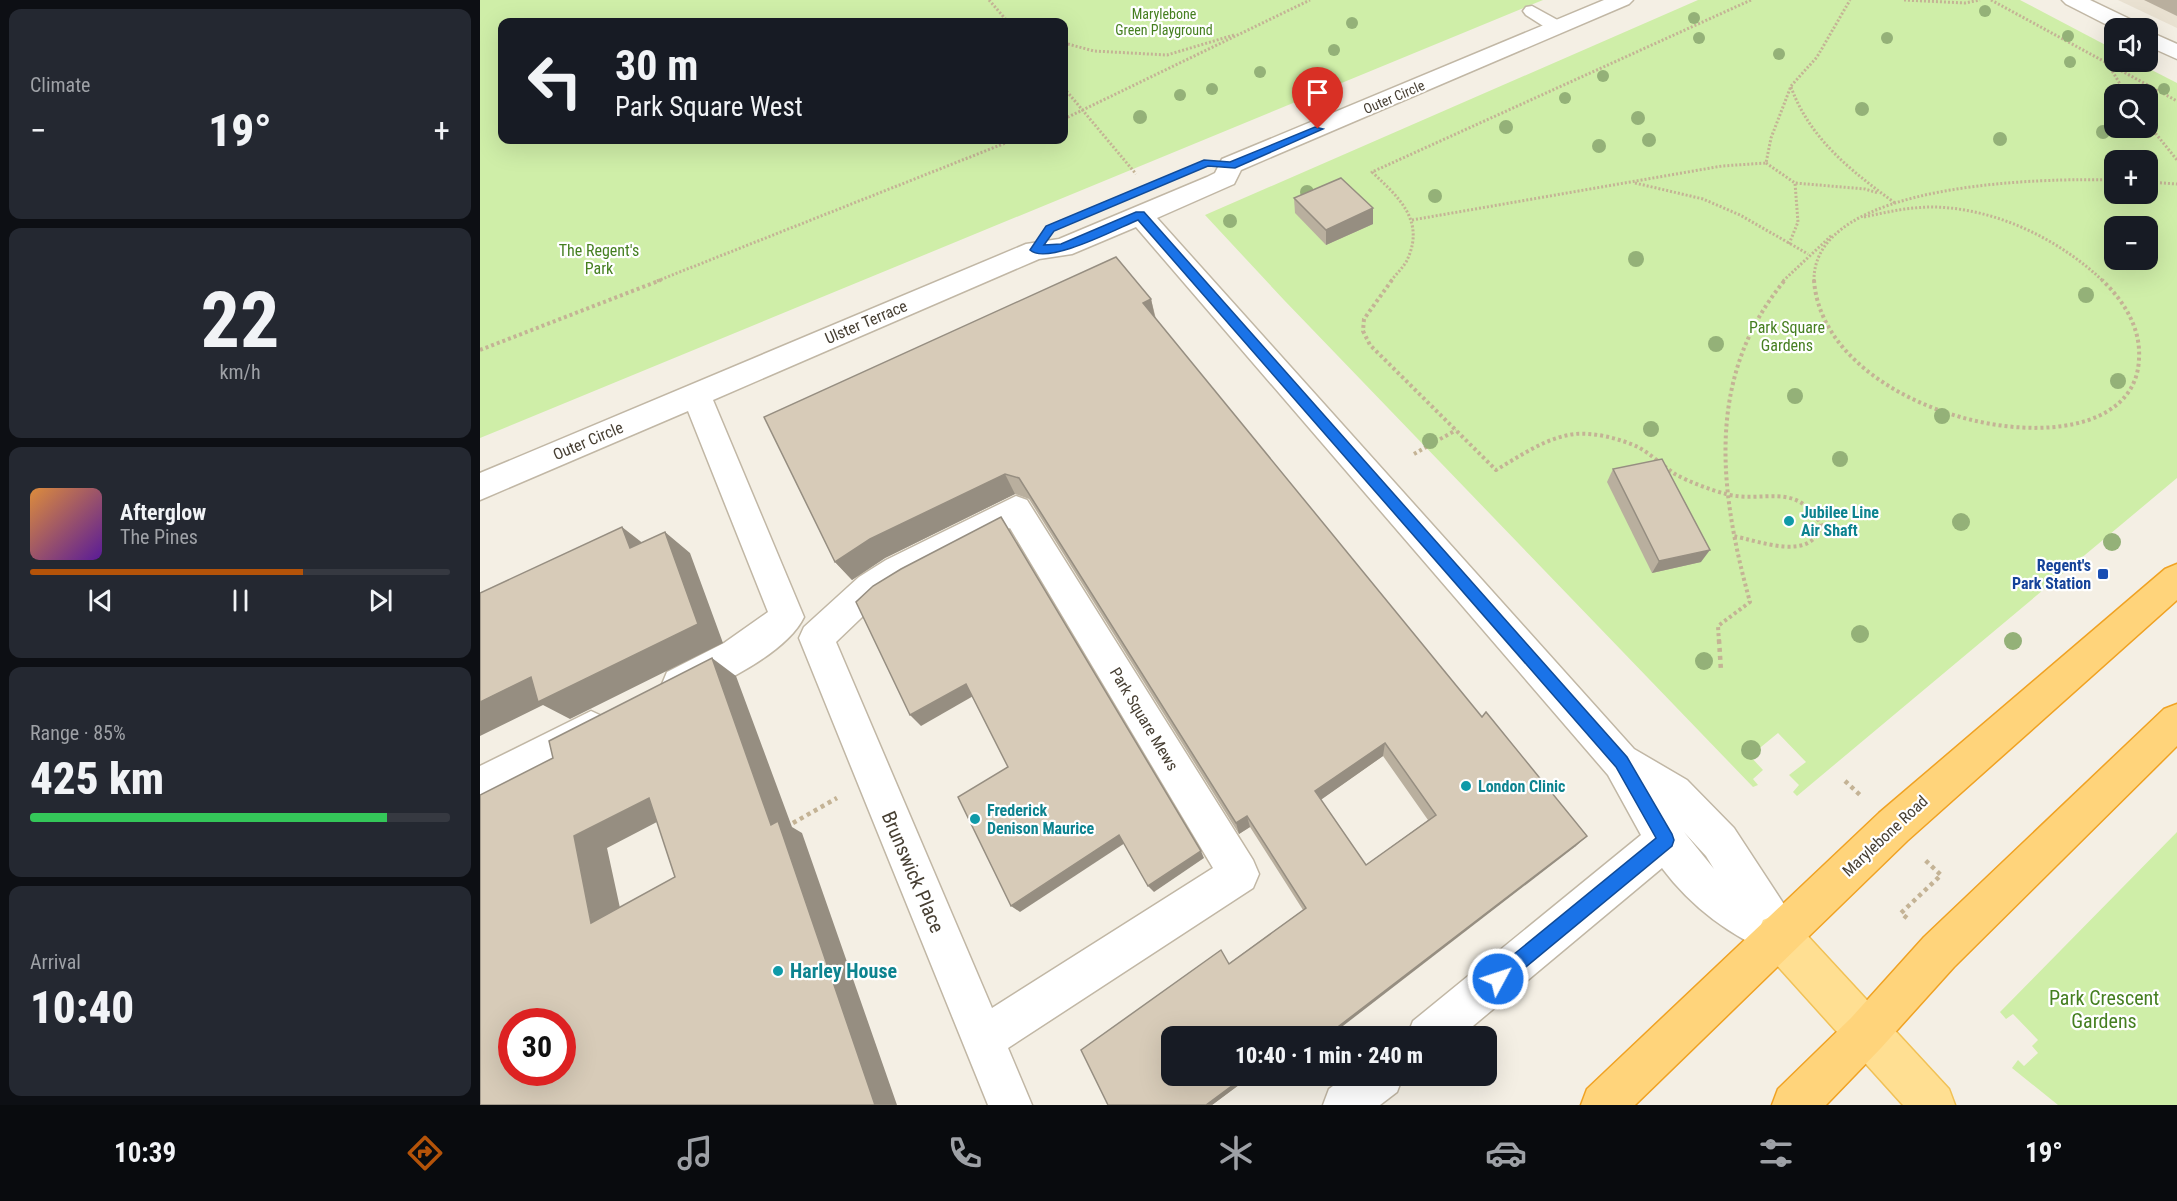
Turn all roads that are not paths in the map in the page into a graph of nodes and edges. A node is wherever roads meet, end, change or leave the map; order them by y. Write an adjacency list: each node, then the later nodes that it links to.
1 (1622, 0): 5 (street, Outer Circle)
2 (2073, 0): 4 (street)
3 (1532, 11): 5 (lane)
4 (2110, 18)
5 (1557, 27): 8 (street, Outer Circle)
6 (2158, 43): 7 (street)
7 (2177, 52)
8 (1232, 165): 9 (street, Outer Circle); 10 (street, Ulster Terrace)
9 (1140, 215): 10 (street, Ulster Terrace); 16 (street)
10 (1035, 250): 11 (street, Ulster Terrace)
11 (696, 395): 12 (street, Outer Circle); 14 (street, Brunswick Place)
12 (480, 487)
13 (2177, 579): 19 (highway, Marylebone Road)
14 (802, 628): 17 (street); 22 (street, Brunswick Place); 22 (street, Park Square Mews)
15 (2177, 721): 21 (highway)
16 (1622, 762): 18 (street); 19 (street)
17 (480, 786)
18 (1666, 840): 19 (street); 20 (street)
19 (1779, 935): 21 (main road); 26 (highway, Marylebone Road)
20 (1440, 1026)
21 (1866, 1033): 27 (highway); 28 (main road)
22 (983, 1039): 24 (street, Brunswick Place)
23 (1369, 1086): 25 (street)
24 (1010, 1105)
25 (1345, 1105)
26 (1603, 1105)
27 (1794, 1105)
28 (1933, 1105)

